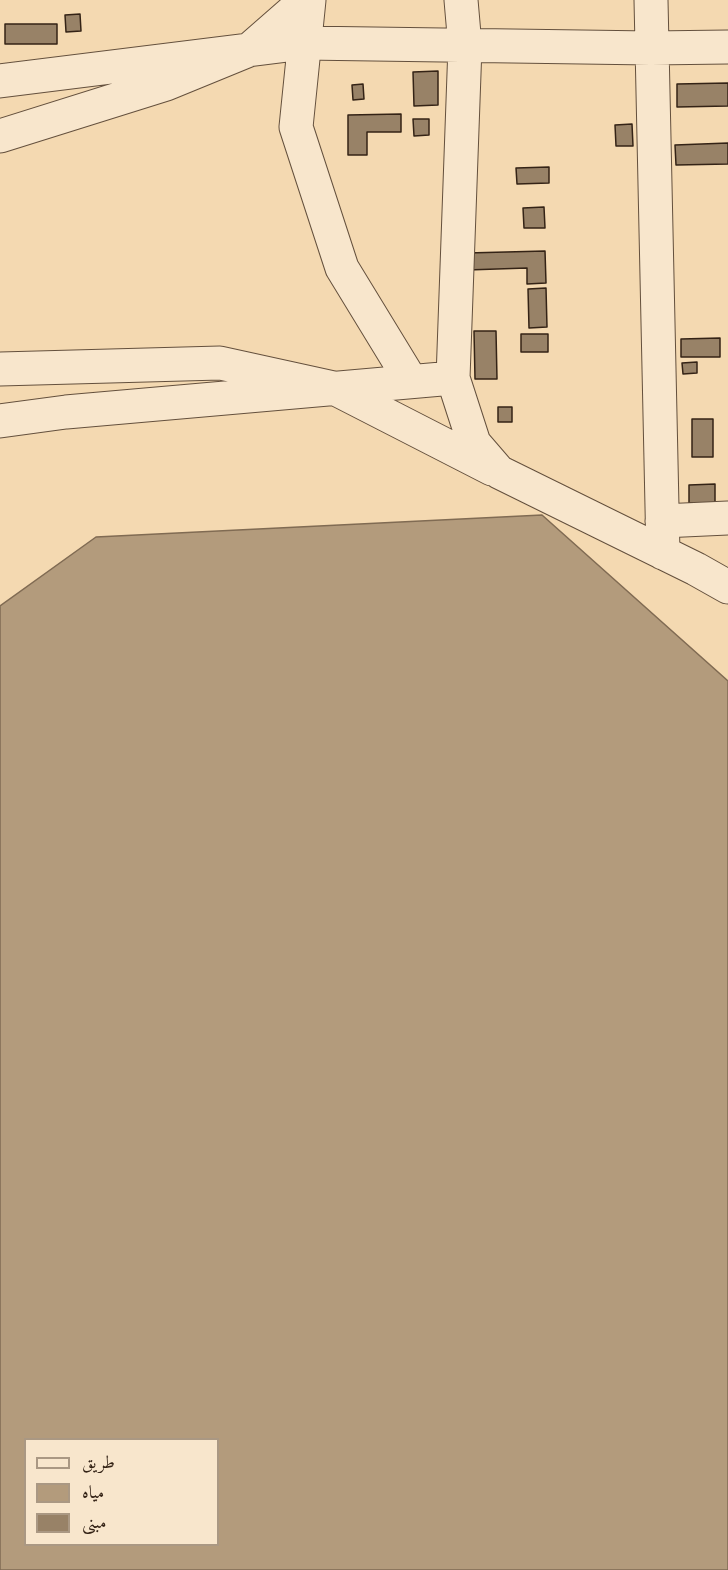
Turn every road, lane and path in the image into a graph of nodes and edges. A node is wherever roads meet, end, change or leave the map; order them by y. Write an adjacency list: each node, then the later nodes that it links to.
1 (308, 0): 4 (street); 8 (street)
2 (461, 0): 5 (street)
3 (651, 0): 7 (street)
4 (304, 43): 5 (street); 8 (street); 13 (street)
5 (465, 46): 7 (street); 12 (street)
6 (728, 47): 7 (street)
7 (651, 48): 18 (street)
8 (249, 50): 9 (street); 10 (street)
9 (0, 81)
10 (0, 136)
11 (0, 369): 14 (street)
12 (453, 378): 13 (street); 16 (street)
13 (411, 381): 14 (street)
14 (334, 388): 15 (street); 16 (street)
15 (0, 421)
16 (499, 472): 19 (street)
17 (728, 518): 18 (street)
18 (662, 521): 19 (street)
19 (663, 553): 20 (street)
20 (728, 587)

